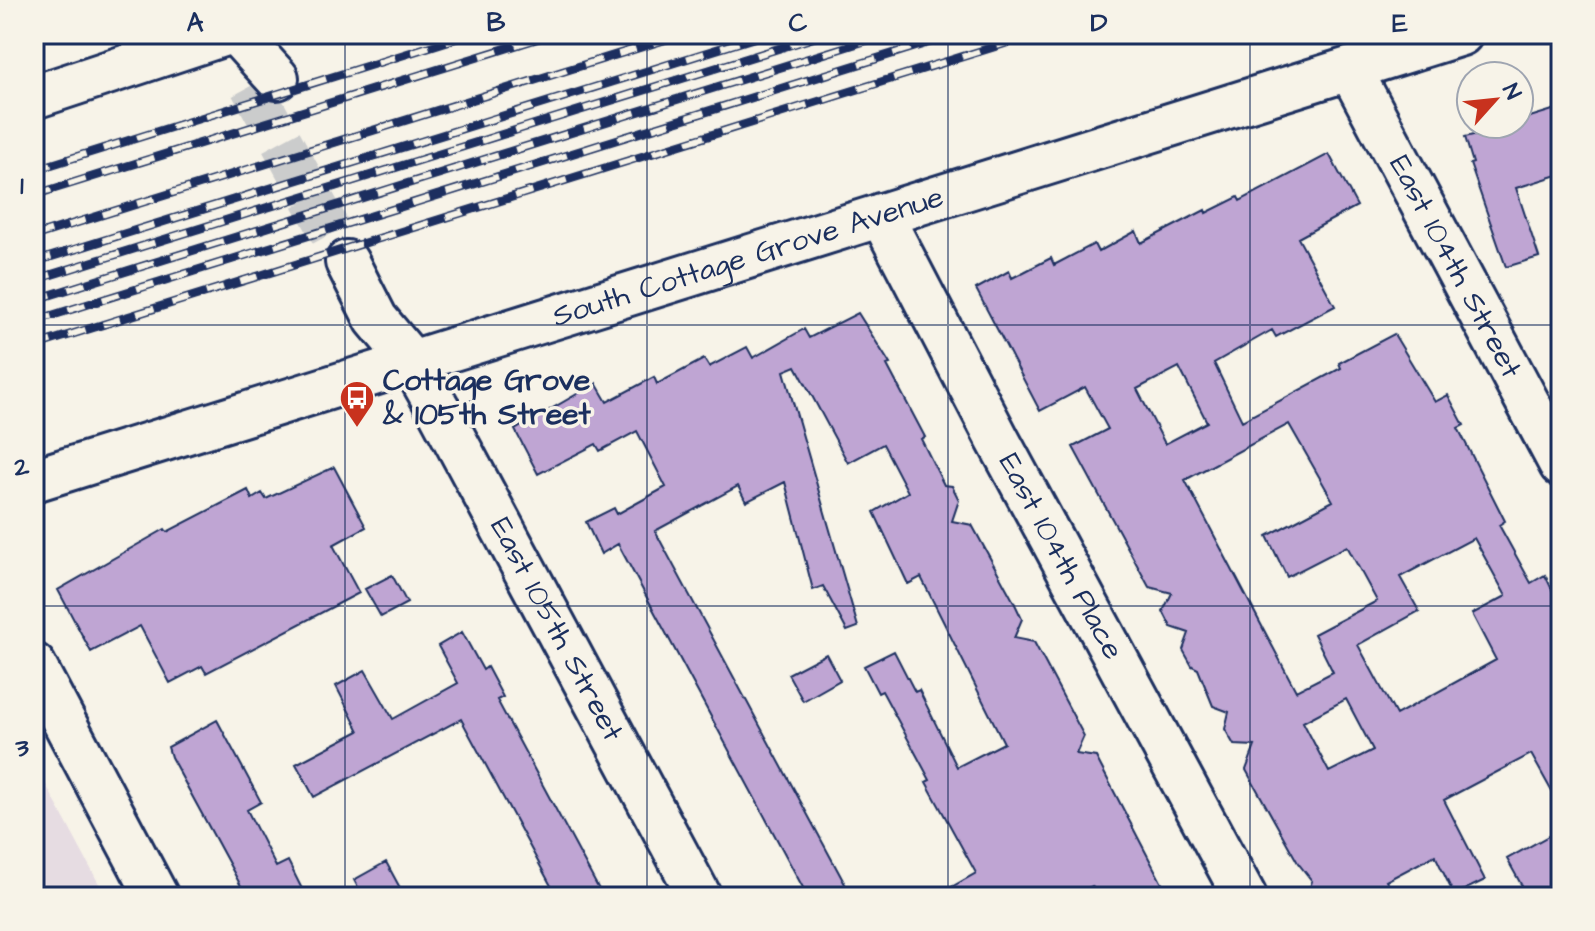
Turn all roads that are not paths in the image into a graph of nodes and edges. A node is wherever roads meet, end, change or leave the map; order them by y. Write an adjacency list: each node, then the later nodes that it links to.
1 (225, 34): 6 (street)
2 (236, 34): 5 (street)
3 (1461, 34): 4 (street, South Cottage Grove Avenue)
4 (1350, 69): 7 (street, South Cottage Grove Avenue); 10 (street, East 104th Street)
5 (264, 82)
6 (34, 97)
7 (881, 215): 9 (street, South Cottage Grove Avenue); 15 (street, East 104th Place)
8 (360, 258): 9 (street, East 105th Street)
9 (412, 362): 11 (street, South Cottage Grove Avenue); 14 (street, East 105th Street)
10 (1561, 465)
11 (34, 480)
12 (34, 665): 13 (street)
13 (157, 897)
14 (700, 897)
15 (1245, 897)

